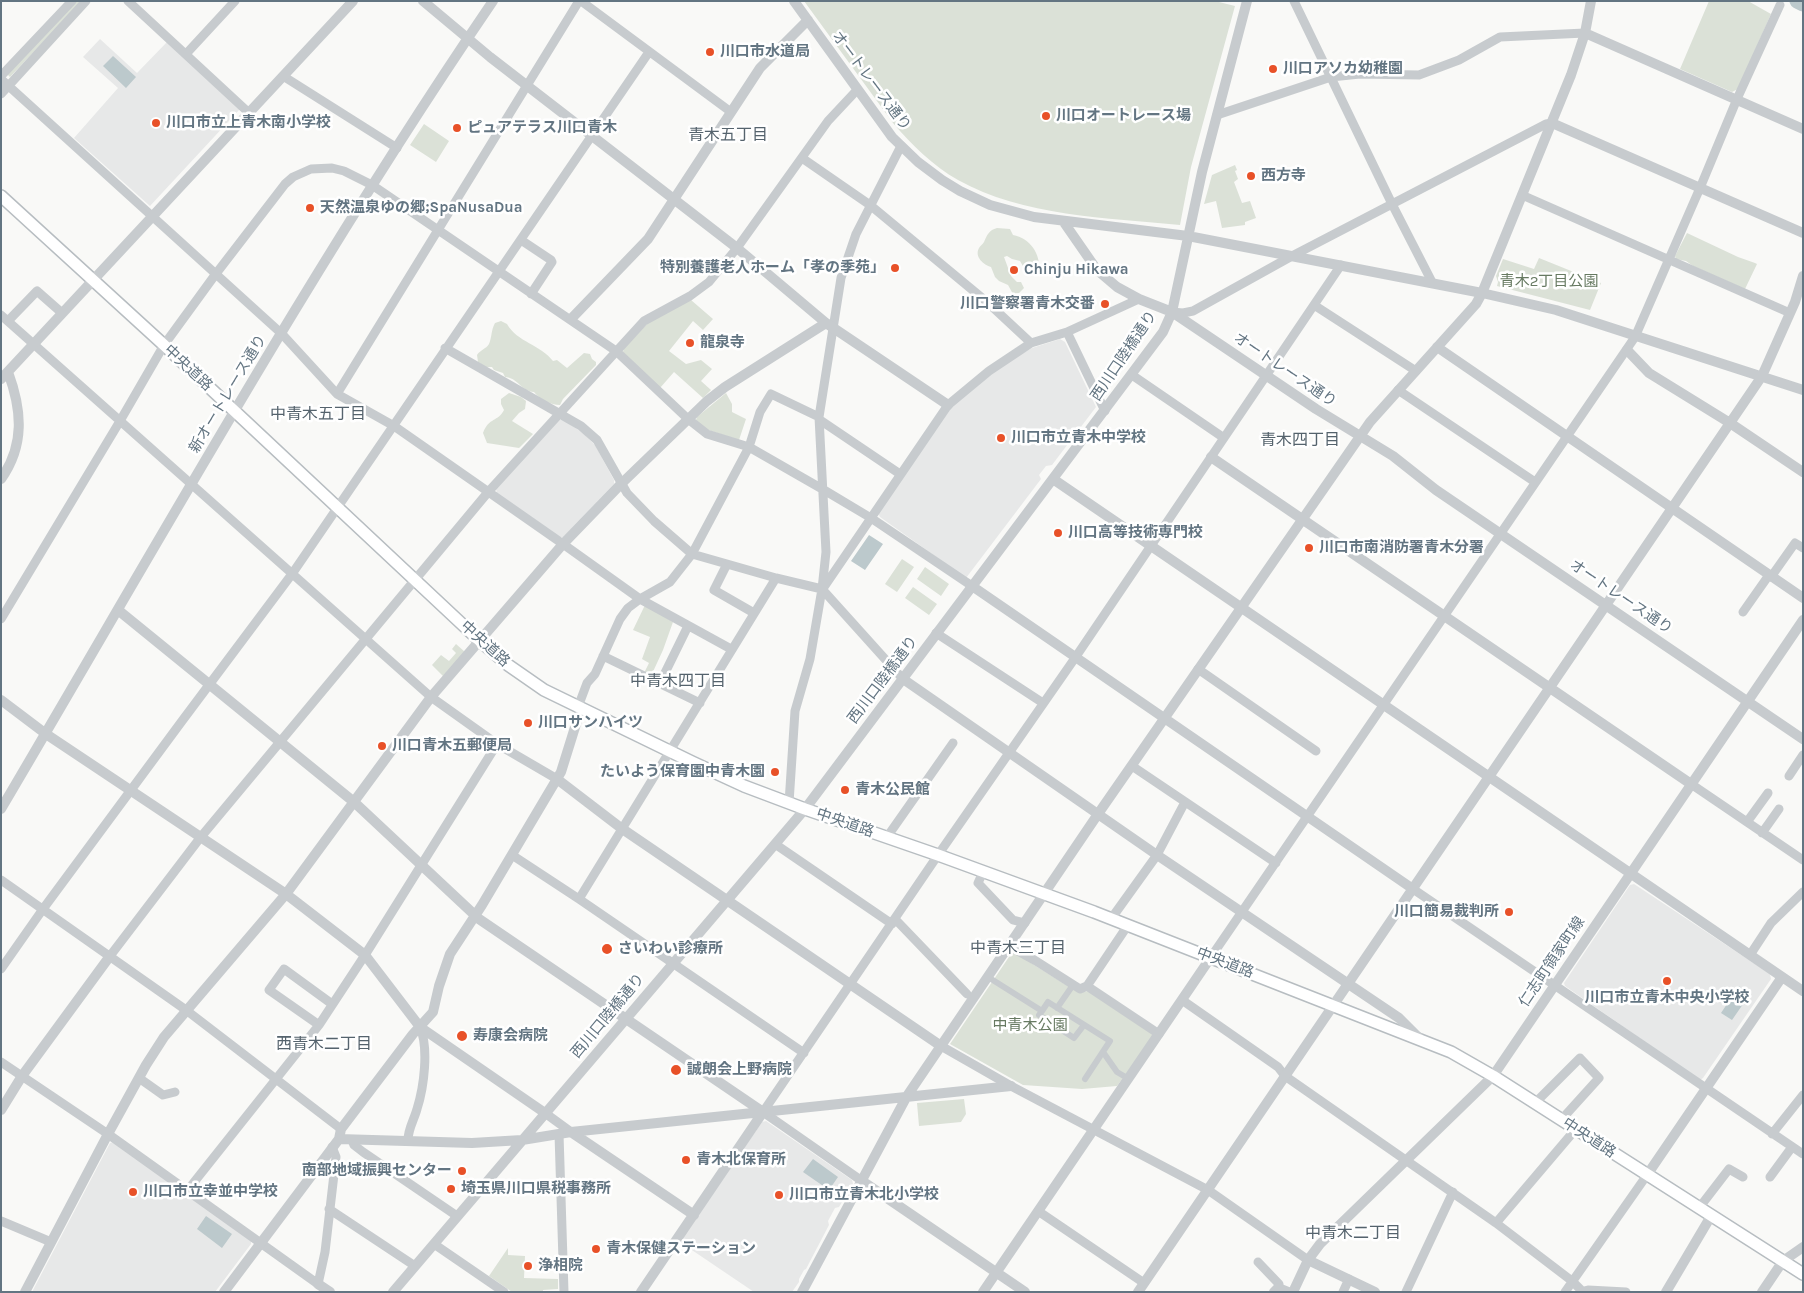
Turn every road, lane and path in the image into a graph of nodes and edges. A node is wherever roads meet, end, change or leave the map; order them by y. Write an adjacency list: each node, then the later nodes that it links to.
1 (72, 1): 21 (street)
2 (86, 1): 22 (street)
3 (128, 1): 18 (street)
4 (236, 1): 18 (street)
5 (353, 1): 19 (street)
6 (423, 1): 16 (street)
7 (493, 1): 16 (street, 新オートレース通り)
8 (580, 1): 17 (street); 23 (street)
9 (794, 1): 14 (street, オートレース通り)
10 (1294, 1): 20 (street)
11 (1592, 1): 15 (street)
12 (1247, 3): 29 (street, 西川口陸橋通り)
13 (1780, 5): 26 (street)
14 (808, 20): 24 (street, オートレース通り); 28 (street)
15 (1584, 33): 20 (street); 26 (street); 30 (street)
16 (468, 39): 23 (street); 34 (street, 新オートレース通り)
17 (648, 52): 28 (street); 32 (street)
18 (186, 54): 27 (street)
19 (283, 76): 27 (street); 34 (street)
20 (1331, 77): 29 (street); 41 (street)
21 (1, 78): 22 (street)
22 (9, 86): 25 (street); 43 (street)
23 (527, 86): 32 (street); 45 (street)
24 (857, 90): 33 (street, オートレース通り); 35 (street)
25 (1, 94)
26 (1737, 99): 31 (street); 37 (street)
27 (248, 112): 43 (street)
28 (731, 112): 40 (street)
29 (1217, 115): 47 (street, 西川口陸橋通り)
30 (1552, 123): 37 (street); 38 (street); 41 (street)
31 (1803, 129)
32 (591, 136): 40 (street); 48 (street)
33 (901, 146): 42 (street); 44 (street, オートレース通り)
34 (396, 148): 36 (street, 新オートレース通り)
35 (802, 158): 42 (street); 49 (street)
36 (372, 185): 45 (street); 54 (street); 70 (street, 新オートレース通り)
37 (1700, 188): 46 (street); 51 (street)
38 (1522, 194): 51 (street); 58 (street)
39 (1, 196): 56 (main road, 中央道路)
40 (674, 199): 49 (street); 67 (street)
41 (1392, 204): 50 (street); 57 (street)
42 (870, 205): 68 (street); 72 (street)
43 (152, 216): 54 (street); 56 (street)
44 (1064, 221): 47 (street); 61 (street, オートレース通り)
45 (438, 231): 53 (street); 86 (street)
46 (1803, 233)
47 (1188, 236): 50 (street); 63 (street, 西川口陸橋通り)
48 (521, 240): 53 (street); 59 (street)
49 (737, 248): 68 (street); 78 (street)
50 (1292, 256): 52 (street); 63 (street)
51 (1668, 259): 65 (street); 71 (street)
52 (1341, 265): 57 (street); 62 (street)
53 (498, 273): 59 (street); 76 (street)
54 (215, 275): 70 (street); 74 (street)
55 (1803, 276): 60 (street)
56 (93, 281): 64 (street); 74 (main road, 中央道路)
57 (1432, 282): 58 (street)
58 (1482, 293): 71 (street); 75 (street)
59 (531, 294): 67 (street)
60 (1800, 296): 65 (street)
61 (1139, 299): 63 (street, オートレース通り); 69 (street)
62 (1314, 305): 79 (street); 82 (street)
63 (1172, 312): 80 (street, 西川口陸橋通り); 82 (street, オートレース通り)
64 (62, 313): 66 (street); 73 (street)
65 (1790, 313): 83 (street)
66 (5, 318): 73 (street)
67 (571, 319): 78 (street)
68 (830, 325): 87 (street); 91 (street); 92 (street)
69 (1067, 332): 72 (street); 88 (street)
70 (282, 334): 86 (street); 89 (street, 新オートレース通り)
71 (1635, 337): 77 (street); 83 (street)
72 (1030, 343): 87 (street)
73 (33, 344): 81 (street); 93 (street)
74 (164, 345): 89 (main road, 中央道路); 93 (street)
75 (1437, 347): 79 (street); 96 (street)
76 (445, 348): 90 (street); 95 (street)
77 (1627, 350): 94 (street); 96 (street)
78 (616, 351): 90 (street); 91 (street)
79 (1416, 371): 84 (street)
80 (1132, 375): 88 (street, 西川口陸橋通り); 98 (street)
81 (5, 376): 103 (street)
82 (1267, 376): 97 (street, オートレース通り); 98 (street)
83 (1762, 376): 85 (street); 94 (street)
84 (1398, 390): 97 (street); 105 (street)
85 (1803, 390)
86 (338, 394): 95 (street)
87 (948, 405): 102 (street)
88 (1105, 411): 104 (street, 西川口陸橋通り)
89 (235, 412): 106 (street, 新オートレース通り); 110 (main road, 中央道路)
90 (560, 412): 107 (street); 109 (street)
91 (688, 419): 99 (street); 107 (street)
92 (820, 419): 99 (street); 102 (street); 108 (street)
93 (120, 421): 106 (street); 134 (street)
94 (1730, 423): 101 (street); 111 (street)
95 (394, 426): 109 (street); 110 (street)
96 (1567, 435): 105 (street); 111 (street)
97 (1360, 436): 113 (street); 114 (street, オートレース通り)
98 (1224, 438): 100 (street)
99 (748, 447): 108 (street); 118 (street)
100 (1212, 457): 113 (street); 116 (street)
101 (1803, 472)
102 (900, 474): 112 (street)
103 (1, 479)
104 (1053, 479): 116 (street); 124 (street, 西川口陸橋通り)
105 (1535, 482): 114 (street)
106 (192, 484): 120 (street); 130 (street, 新オートレース通り)
107 (621, 484): 115 (street); 118 (street)
108 (824, 490): 112 (street); 125 (street)
109 (489, 491): 115 (street); 123 (street)
110 (337, 507): 120 (street); 123 (main road, 中央道路)
111 (1672, 509): 121 (street); 128 (street)
112 (870, 518): 124 (street); 125 (street)
113 (1303, 519): 129 (street); 133 (street)
114 (1500, 533): 128 (street, オートレース通り); 133 (street)
115 (563, 544): 127 (street); 139 (street)
116 (1151, 545): 129 (street); 142 (street)
117 (1803, 548): 121 (street)
118 (692, 554): 119 (street); 127 (street)
119 (727, 564): 122 (street); 132 (street)
120 (292, 574): 138 (street); 146 (street)
121 (1770, 576): 126 (street); 131 (street)
122 (776, 578): 125 (street); 132 (street)
123 (416, 580): 138 (street); 139 (main road, 中央道路)
124 (972, 586): 137 (street, 西川口陸橋通り); 142 (street)
125 (822, 589): 144 (street); 174 (street)
126 (1803, 598)
127 (640, 599): 136 (street); 141 (street)
128 (1606, 606): 147 (street); 150 (street, オートレース通り)
129 (1241, 608): 143 (street); 153 (street)
130 (118, 610): 146 (street); 156 (street, 新オートレース通り)
131 (1743, 612)
132 (754, 613): 140 (street)
133 (1445, 615): 147 (street); 153 (street)
134 (1, 619)
135 (1803, 620): 150 (street, 仁志町領家町線)
136 (688, 626): 140 (street); 145 (street)
137 (936, 633): 144 (street, 西川口陸橋通り); 152 (street)
138 (366, 640): 148 (street); 158 (street)
139 (480, 641): 148 (street); 154 (main road, 中央道路)
140 (732, 649): 151 (street)
141 (603, 656): 145 (street); 154 (street)
142 (1075, 658): 152 (street); 155 (street)
143 (1198, 670): 155 (street); 161 (street)
144 (903, 679): 163 (street); 175 (street, 西川口陸橋通り)
145 (660, 683): 151 (street)
146 (210, 684): 158 (street); 170 (street)
147 (1550, 687): 167 (street); 169 (street)
148 (432, 697): 160 (street); 172 (street)
149 (1, 700): 156 (street)
150 (1748, 700): 157 (street, オートレース通り); 169 (street, 仁志町領家町線)
151 (700, 702): 162 (street)
152 (1043, 703): 163 (street)
153 (1384, 705): 167 (street); 179 (street)
154 (579, 708): 162 (main road, 中央道路); 168 (street)
155 (1165, 718): 165 (street); 179 (street)
156 (46, 734): 170 (street); 177 (street, 新オートレース通り)
157 (1803, 739)
158 (281, 741): 172 (street); 183 (street)
159 (952, 743): 184 (street)
160 (497, 744): 168 (street); 191 (street)
161 (1316, 751)
162 (670, 752): 174 (main road, 中央道路); 181 (street)
163 (1009, 752): 178 (street); 187 (street)
164 (1803, 755): 166 (street)
165 (1132, 766): 173 (street); 178 (street)
166 (1789, 776)
167 (1489, 777): 193 (street); 195 (street)
168 (557, 779): 181 (street); 186 (street)
169 (1691, 784): 180 (street); 193 (street, 仁志町領家町線)
170 (130, 790): 183 (street); 201 (street)
171 (1768, 793): 180 (street)
172 (354, 802): 191 (street); 197 (street)
173 (1185, 802): 188 (street); 190 (street)
174 (788, 803): 175 (main road, 中央道路)
175 (805, 809): 184 (main road, 中央道路); 185 (street, 西川口陸橋通り)
176 (1778, 809): 182 (street)
177 (1, 810)
178 (1098, 814): 188 (street); 198 (street)
179 (1307, 816): 190 (street); 195 (street)
180 (1747, 822): 182 (street)
181 (621, 828): 199 (street); 200 (street)
182 (1762, 832): 189 (street)
183 (200, 838): 197 (street); 211 (street)
184 (887, 838): 187 (main road, 中央道路)
185 (775, 844): 200 (street, 西川口陸橋通り); 205 (street)
186 (512, 855): 199 (street); 203 (street)
187 (938, 855): 192 (main road, 中央道路); 205 (street)
188 (1157, 855): 202 (street); 204 (street)
189 (1803, 860)
190 (1276, 863): 202 (street)
191 (421, 865): 203 (street); 209 (street)
192 (982, 872): 198 (main road, 中央道路); 206 (street)
193 (1631, 873): 210 (street); 220 (street, 仁志町領家町線)
194 (1, 880): 201 (street)
195 (1413, 889): 217 (street); 220 (street)
196 (1803, 892): 210 (street)
197 (286, 894): 209 (street); 228 (street)
198 (1045, 894): 204 (main road, 中央道路); 206 (street)
199 (579, 899): 213 (street)
200 (727, 900): 213 (street, 西川口陸橋通り); 218 (street)
201 (43, 909): 211 (street); 214 (street)
202 (1242, 912): 212 (street); 217 (street)
203 (475, 915): 230 (street); 233 (street)
204 (1111, 919): 207 (main road, 中央道路)
205 (894, 922): 218 (street); 223 (street)
206 (1025, 923): 208 (street)
207 (1128, 925): 212 (main road, 中央道路); 221 (street)
208 (1009, 946): 215 (street); 219 (street)
209 (365, 955): 225 (street); 233 (street)
210 (1750, 955): 216 (street)
211 (110, 956): 228 (street); 240 (street)
212 (1211, 957): 224 (street); 226 (main road, 中央道路)
213 (673, 963): 230 (street, 西川口陸橋通り); 238 (street)
214 (1, 969)
215 (988, 976): 229 (street); 236 (street)
216 (1782, 977): 222 (street); 248 (street)
217 (1348, 983): 226 (street); 235 (street)
218 (850, 985): 236 (street); 238 (street)
219 (1072, 985): 221 (street); 227 (street)
220 (1554, 985): 242 (street, 仁志町領家町線); 248 (street)
221 (1087, 986): 234 (street)
222 (1803, 990)
223 (966, 994)
224 (1182, 1000): 234 (street); 241 (street)
225 (332, 1004): 232 (street); 232 (street)
226 (1334, 1006): 235 (main road, 中央道路); 241 (street)
227 (1057, 1008): 229 (street); 231 (street)
228 (186, 1010): 243 (street); 244 (street)
229 (1042, 1011): 231 (street)
230 (624, 1019): 254 (street); 255 (street, 西川口陸橋通り)
231 (1084, 1024): 237 (street)
232 (319, 1025): 244 (street)
233 (420, 1027): 255 (street); 261 (street); 265 (street)
234 (1159, 1034): 246 (street)
235 (1419, 1038): 242 (main road, 中央道路)
236 (941, 1046): 247 (street); 251 (street)
237 (1103, 1052): 245 (street); 246 (street)
238 (804, 1053): 254 (street)
239 (1, 1062): 240 (street)
240 (22, 1076): 253 (street); 260 (street)
241 (1285, 1076): 269 (street); 274 (street)
242 (1492, 1076): 252 (main road, 中央道路); 269 (street, 仁志町領家町線)
243 (139, 1078): 249 (street); 260 (street)
244 (277, 1079): 261 (street); 275 (street)
245 (1085, 1079)
246 (1128, 1079): 257 (street)
247 (1011, 1086): 251 (street); 257 (street)
248 (1706, 1088): 263 (street); 270 (street)
249 (175, 1092)
250 (1803, 1095): 263 (street)
251 (907, 1096): 254 (street); 273 (street)
252 (1535, 1103): 256 (main road, 中央道路); 256 (street)
253 (1, 1110)
254 (763, 1112): 259 (street); 273 (street); 280 (street)
255 (546, 1113): 259 (street); 266 (street, 西川口陸橋通り)
256 (1561, 1120): 258 (main road, 中央道路)
257 (1094, 1129): 274 (street); 279 (street)
258 (1575, 1130): 270 (main road, 中央道路); 284 (street)
259 (572, 1132): 262 (street); 280 (street)
260 (108, 1134): 275 (street); 285 (street)
261 (340, 1134): 264 (street); 267 (street)
262 (559, 1134): 266 (street); 300 (street)
263 (1772, 1134): 268 (street)
264 (352, 1140): 265 (street); 281 (street)
265 (408, 1140): 266 (street)
266 (522, 1140): 281 (street, 西川口陸橋通り)
267 (332, 1147): 278 (street); 286 (street)
268 (1799, 1150): 272 (street)
269 (1406, 1160): 276 (street); 289 (street, 仁志町領家町線)
270 (1647, 1175): 277 (main road, 中央道路); 296 (street)
271 (1743, 1177): 277 (street)
272 (1770, 1177)
273 (862, 1181): 293 (street); 301 (street)
274 (1208, 1190): 289 (street); 297 (street)
275 (188, 1191): 286 (street)
276 (1453, 1192): 284 (street); 316 (street)
277 (1699, 1208): 282 (main road, 中央道路)
278 (329, 1209): 292 (street); 298 (street)
279 (1038, 1211): 293 (street); 297 (street)
280 (694, 1215): 308 (street)
281 (457, 1216): 287 (street, 西川口陸橋通り)
282 (1711, 1216): 290 (main road, 中央道路); 319 (street)
283 (1, 1221): 285 (street)
284 (1496, 1223): 296 (street)
285 (51, 1242): 303 (street)
286 (261, 1243): 298 (street); 304 (street)
287 (434, 1244): 292 (street, 西川口陸橋通り); 307 (street)
288 (1803, 1247): 290 (street)
289 (1308, 1260): 295 (street); 313 (street, 仁志町領家町線)
290 (1783, 1261): 294 (main road, 中央道路); 320 (street)
291 (1258, 1262): 299 (street)
292 (415, 1266): 306 (street, 西川口陸橋通り)
293 (996, 1272): 309 (street); 310 (street)
294 (1803, 1274)
295 (1349, 1280): 314 (street); 315 (street)
296 (1572, 1281): 302 (street); 317 (street)
297 (1144, 1283): 311 (street)
298 (318, 1284): 305 (street)
299 (1276, 1290): 312 (street)
300 (565, 1291)
301 (804, 1291)
302 (1582, 1291): 318 (street)
303 (25, 1292)
304 (224, 1292)
305 (330, 1292)
306 (393, 1292)
307 (504, 1292)
308 (641, 1292)
309 (983, 1292)
310 (1025, 1292)
311 (1138, 1292)
312 (1288, 1292)
313 (1293, 1292)
314 (1343, 1292)
315 (1375, 1292)
316 (1406, 1292)
317 (1565, 1292)
318 (1626, 1292)
319 (1666, 1292)
320 (1762, 1292)

